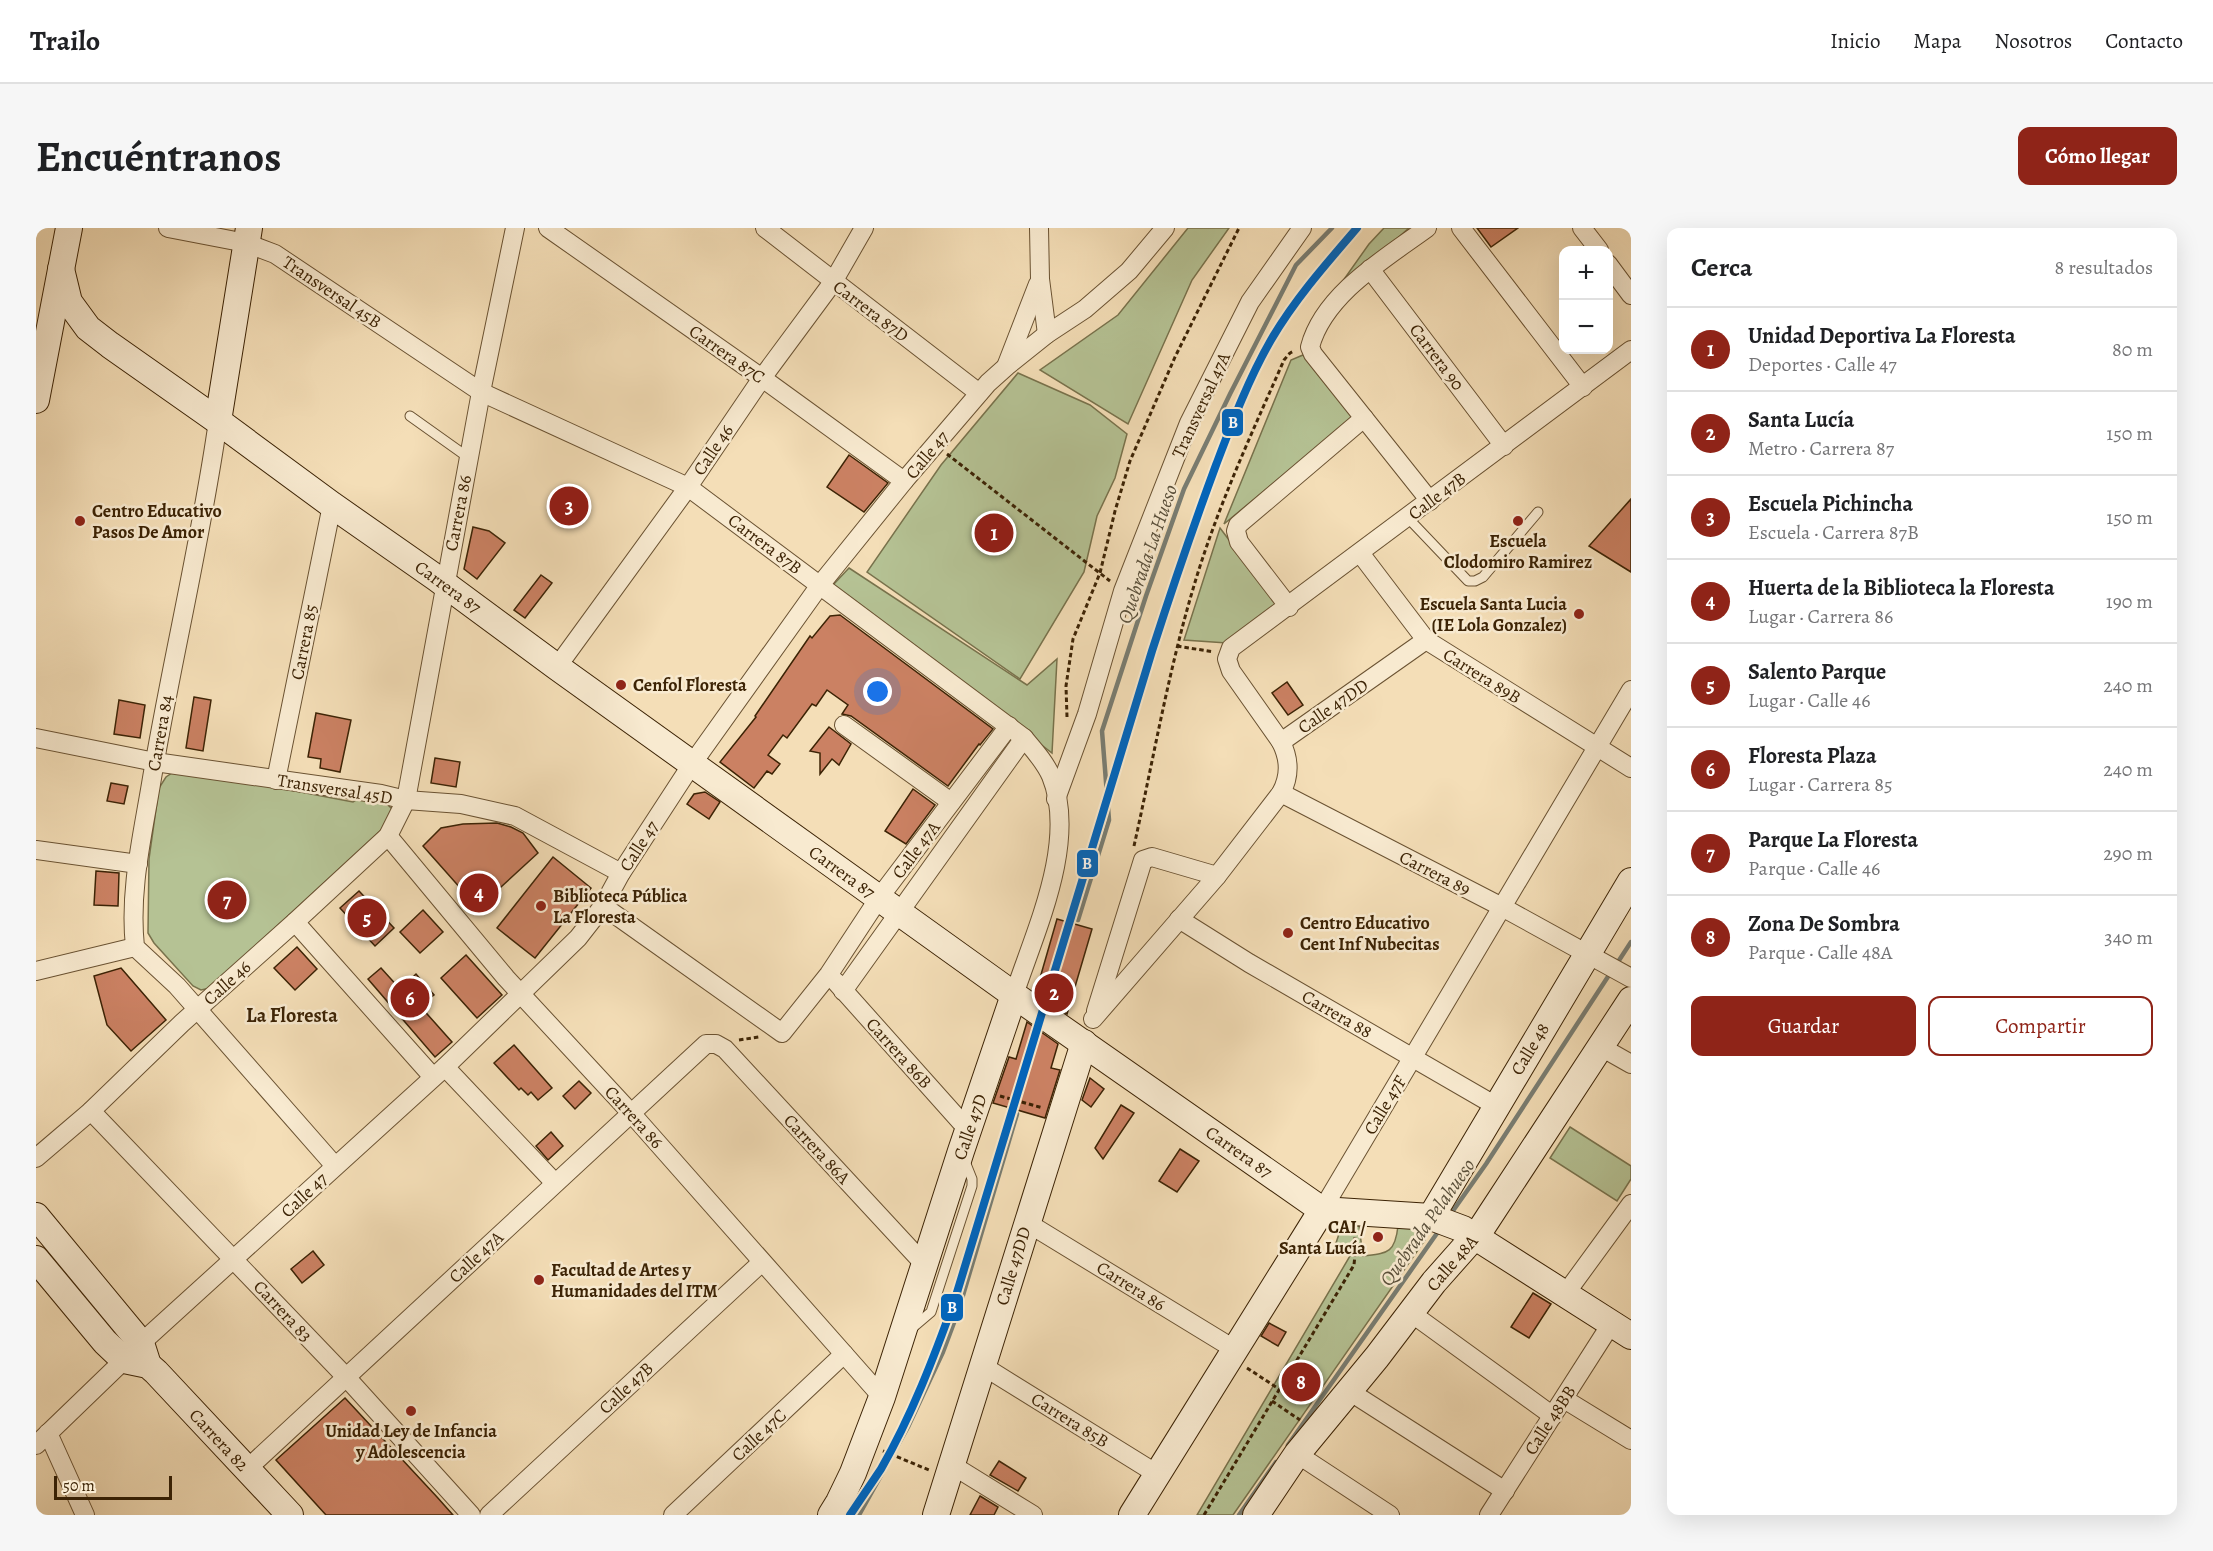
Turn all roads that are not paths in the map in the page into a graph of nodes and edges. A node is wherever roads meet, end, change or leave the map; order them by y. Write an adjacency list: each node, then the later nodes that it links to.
1 (69, 228): 15 (street)
2 (168, 228): 13 (street, Transversal 45B)
3 (515, 228): 28 (street, Carrera 86)
4 (548, 228): 26 (street, Carrera 87C)
5 (765, 228): 19 (street, Carrera 87D)
6 (864, 228): 19 (street, Calle 46)
7 (1039, 228): 18 (street)
8 (1165, 228): 22 (street, Calle 47)
9 (1302, 228): 60 (street, Transversal 47A)
10 (1427, 228): 16 (street)
11 (1461, 228): 27 (street)
12 (1582, 228): 14 (street)
13 (248, 236): 28 (street, Transversal 45B); 33 (street, Carrera 84)
14 (1596, 246)
15 (61, 269): 21 (street, Carrera 87); 24 (street)
16 (1370, 269): 32 (street); 34 (street, Carrera 90)
17 (1613, 271): 20 (street)
18 (1040, 279): 22 (street); 25 (street)
19 (833, 282): 26 (street, Calle 46); 29 (street, Carrera 87D)
20 (1631, 295)
21 (88, 328): 24 (street); 33 (street, Carrera 87)
22 (1047, 334): 25 (street, Calle 47)
23 (1631, 351): 27 (street, Calle 47B)
24 (42, 363): 30 (street)
25 (1006, 366): 29 (street, Calle 47)
26 (762, 378): 36 (street, Carrera 87C); 37 (street, Calle 46)
27 (1583, 387): 34 (street, Calle 47B)
28 (481, 392): 35 (street, Carrera 86); 37 (street, Carrera 87B)
29 (979, 393): 36 (street, Calle 47)
30 (36, 400)
31 (410, 416): 35 (lane)
32 (1364, 418): 38 (street); 45 (street)
33 (219, 421): 39 (street, Carrera 87); 55 (street, Carrera 84)
34 (1504, 446): 38 (street, Calle 47B)
35 (469, 458): 43 (street, Carrera 86)
36 (904, 482): 44 (street, Calle 47)
37 (688, 487): 44 (street, Carrera 87B); 47 (street, Calle 46)
38 (1430, 501): 41 (street, Calle 47B)
39 (332, 505): 43 (street, Carrera 87); 58 (street, Carrera 85)
40 (1538, 512): 41 (lane)
41 (1408, 518): 42 (street, Calle 47B)
42 (1360, 553): 45 (street, Calle 47B); 46 (street, Carrera 89B)
43 (445, 584): 47 (street, Carrera 87); 61 (street, Carrera 86)
44 (820, 585): 50 (street, Carrera 87B); 56 (street, Calle 47)
45 (1289, 607): 53 (street, Calle 47B)
46 (1426, 640): 53 (street, Calle 47DD); 54 (street, Carrera 89B)
47 (557, 668): 56 (street, Carrera 87)
48 (1631, 690): 54 (street, Calle 47F)
49 (844, 725): 62 (street)
50 (1008, 726): 52 (street, Carrera 87B); 62 (street, Calle 47A)
51 (36, 738): 55 (street, Transversal 45D)
52 (1024, 738): 60 (street, Calle 47D); 69 (street, Calle 47A)
53 (1281, 742): 59 (street, Calle 47DD)
54 (1596, 748): 57 (street, Carrera 89B); 71 (street, Calle 47F)
55 (155, 762): 58 (street, Transversal 45D); 65 (street, Carrera 84)
56 (692, 764): 66 (street, Calle 47); 69 (street, Carrera 87)
57 (1631, 768)
58 (276, 780): 61 (street, Transversal 45D)
59 (1281, 793): 67 (street, Calle 47DD); 71 (street, Carrera 89)
60 (1056, 799): 81 (street, Calle 47D)
61 (406, 800): 63 (street, Calle 46); 66 (street, Transversal 45D)
62 (951, 802): 69 (street, Calle 47A)
63 (388, 836): 73 (street, Calle 46); 80 (street, Carrera 86)
64 (36, 850): 65 (street)
65 (138, 864): 74 (street, Carrera 84)
66 (621, 873): 70 (street, Calle 47)
67 (1217, 876): 72 (street, Calle 47DD); 84 (street, Calle 47DD)
68 (1631, 881): 75 (street, Calle 48)
69 (889, 905): 77 (street, Calle 47A); 79 (street, Calle 47A); 81 (street, Carrera 87)
70 (603, 906): 77 (street, Calle 47A); 80 (street, Calle 47)
71 (1502, 907): 75 (street, Carrera 89); 88 (street, Calle 47F)
72 (1179, 919): 84 (street, Calle 47DD); 88 (street, Carrera 88)
73 (296, 922): 83 (street, Calle 46); 90 (street)
74 (135, 947): 76 (street); 83 (street)
75 (1593, 957): 78 (street, Carrera 89); 91 (street, Calle 48)
76 (36, 971)
77 (829, 974): 79 (street, Carrera 86B)
78 (1631, 978)
79 (843, 990): 94 (street, Carrera 86B)
80 (521, 995): 90 (street, Calle 47); 93 (street, Carrera 86)
81 (1014, 995): 85 (street, Carrera 87); 94 (street, Calle 47D)
82 (1631, 1000): 87 (street, Calle 48A)
83 (197, 1009): 92 (street, Calle 46); 96 (street)
84 (1093, 1019): 85 (street, Calle 47DD)
85 (1084, 1043): 99 (street, Carrera 87); 101 (street, Calle 47DD)
86 (711, 1044): 93 (street, Calle 47A); 106 (street, Carrera 86A)
87 (1601, 1047): 89 (street); 102 (street, Calle 48A)
88 (1413, 1058): 91 (street, Carrera 88); 99 (street, Calle 47F)
89 (1631, 1064)
90 (439, 1072): 96 (street, Calle 47); 97 (street)
91 (1496, 1106): 102 (street, Calle 48)
92 (91, 1111): 95 (street, Calle 46); 104 (street, Carrera 83)
93 (630, 1113): 97 (street, Calle 47A); 105 (street, Carrera 86)
94 (965, 1141): 106 (street, Calle 47D); 110 (lane)
95 (36, 1158)
96 (335, 1166): 104 (street, Calle 47)
97 (555, 1184): 115 (street, Calle 47A)
98 (1630, 1208): 107 (street)
99 (1322, 1210): 102 (street); 111 (street, Calle 47F)
100 (36, 1216): 113 (street, Carrera 82)
101 (1026, 1222): 111 (street, Carrera 86); 114 (street, Calle 47DD)
102 (1452, 1226): 107 (street); 108 (street, Calle 48A)
103 (36, 1259): 113 (street, Carrera 82)
104 (234, 1259): 113 (street, Calle 47); 115 (street, Carrera 83)
105 (762, 1262): 112 (street, Carrera 86); 131 (street, Calle 47B)
106 (924, 1264): 110 (street, Calle 47D)
107 (1566, 1293): 109 (street)
108 (1411, 1312): 116 (street, Calle 48A); 119 (street)
109 (1621, 1330): 118 (street, Calle 48BB)
110 (901, 1337): 117 (street, Calle 47D)
111 (1232, 1353): 125 (street, Calle 47F)
112 (844, 1354): 117 (street, Carrera 86); 132 (street, Calle 47C)
113 (138, 1356): 120 (street, Calle 47); 124 (street, Carrera 82)
114 (983, 1366): 123 (street, Calle 47DD); 125 (street, Carrera 85B)
115 (346, 1377): 124 (street, Calle 47A); 130 (street, Carrera 83)
116 (1349, 1391): 122 (street, Calle 48A); 126 (street)
117 (882, 1397): 133 (street, Calle 47D)
118 (1564, 1399): 119 (street, Calle 48BB); 121 (street)
119 (1553, 1416): 126 (street, Calle 48BB)
120 (42, 1439): 128 (street)
121 (1631, 1440)
122 (1297, 1454): 136 (street, Calle 48A); 137 (street)
123 (952, 1465): 127 (street); 134 (street, Calle 47DD)
124 (246, 1470): 129 (street, Carrera 82)
125 (1157, 1474): 135 (street, Calle 47F)
126 (1504, 1491): 138 (street, Calle 48BB)
127 (1024, 1513)
128 (85, 1515)
129 (290, 1515)
130 (471, 1515)
131 (489, 1515)
132 (673, 1515)
133 (831, 1515)
134 (936, 1515)
135 (1132, 1515)
136 (1256, 1515)
137 (1390, 1515)
138 (1489, 1515)

